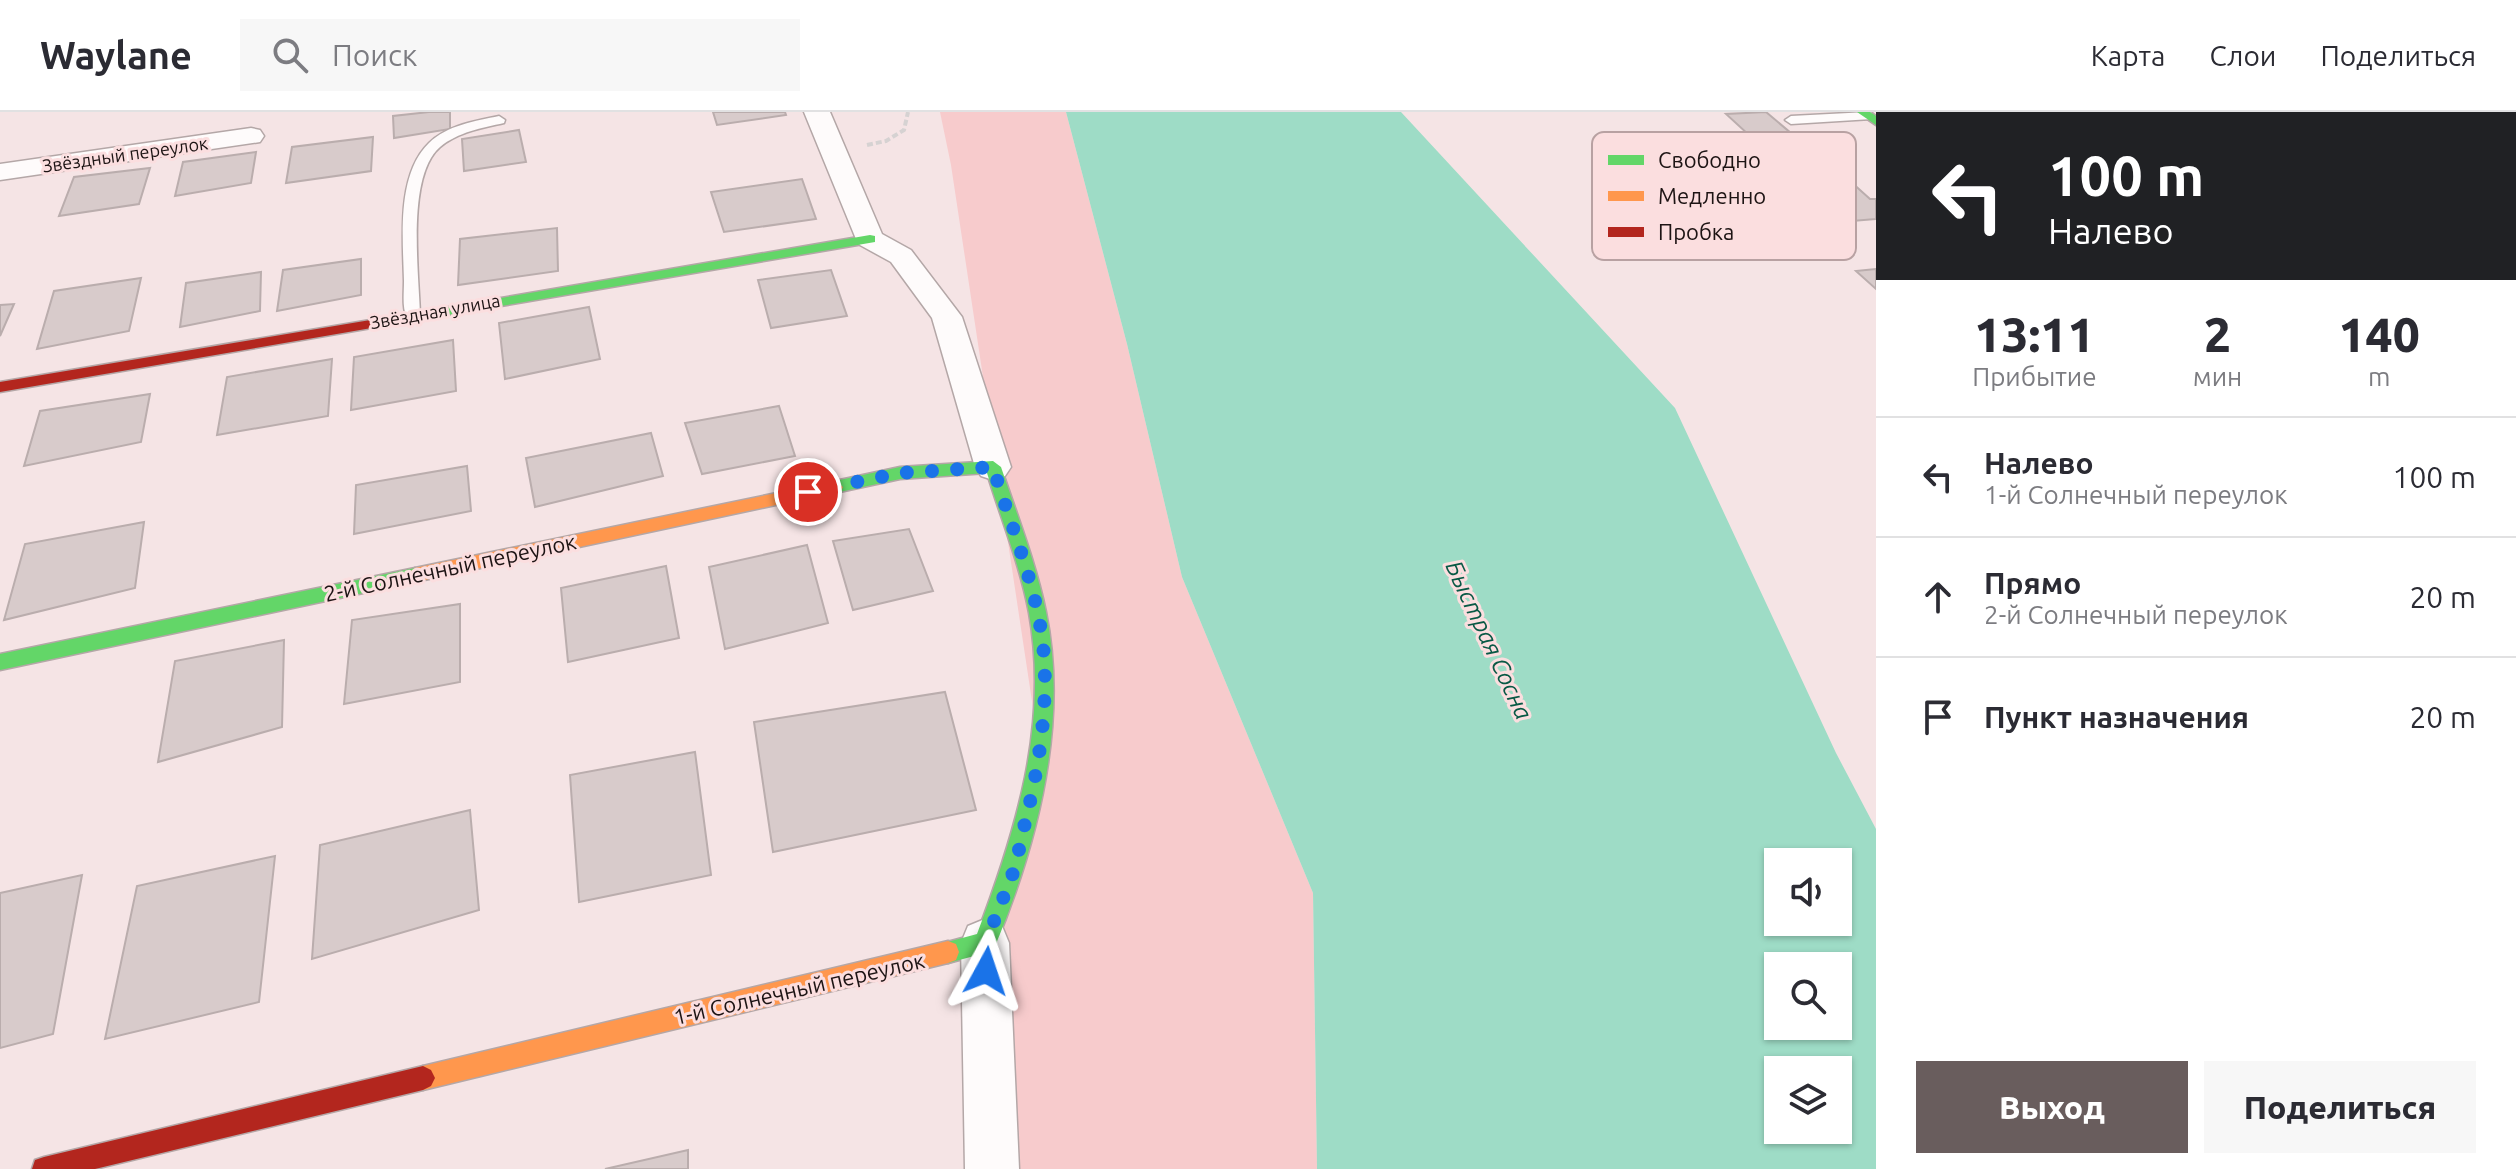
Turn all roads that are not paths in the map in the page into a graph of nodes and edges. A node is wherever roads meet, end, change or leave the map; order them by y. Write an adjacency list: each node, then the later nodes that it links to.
1 (817, 112): 7 (street)
2 (1871, 116): 4 (lane)
3 (499, 120): 8 (lane)
4 (1791, 120)
5 (251, 136): 6 (street, Звёздный переулок)
6 (0, 172)
7 (870, 239): 8 (street, Звёздная улица); 10 (street)
8 (412, 315): 9 (street, Звёздная улица)
9 (0, 387)
10 (993, 467): 11 (street, 2-й Солнечный переулок); 12 (street)
11 (0, 662)
12 (985, 943): 13 (street, 1-й Солнечный переулок); 14 (street)
13 (44, 1169)
14 (992, 1169)

